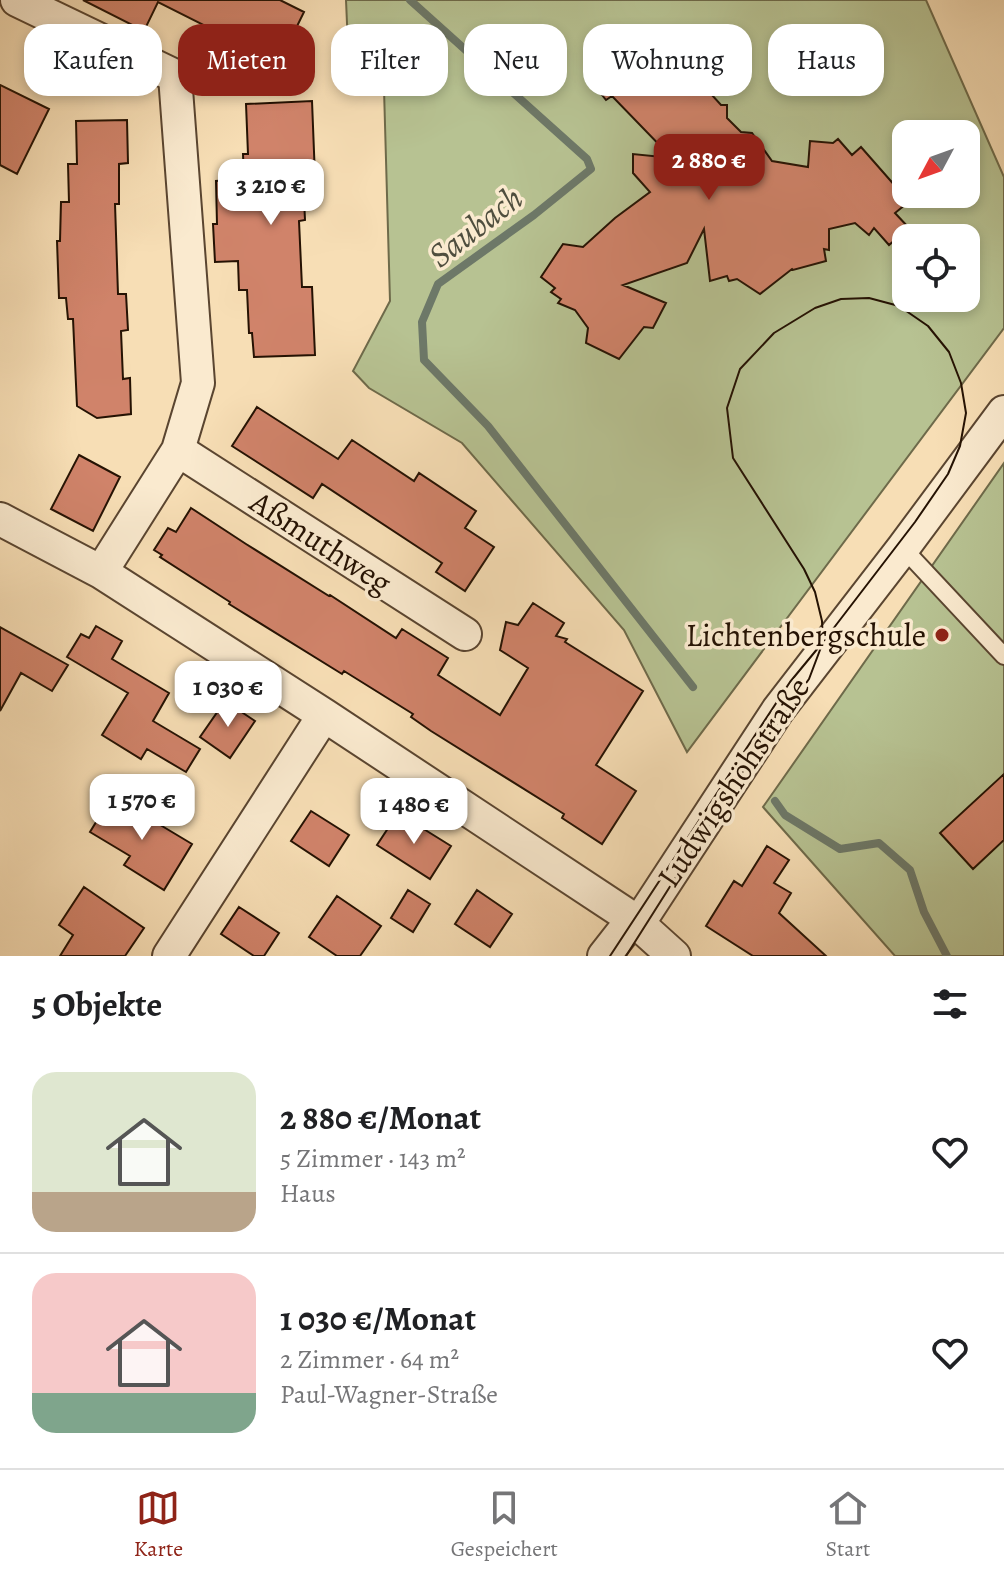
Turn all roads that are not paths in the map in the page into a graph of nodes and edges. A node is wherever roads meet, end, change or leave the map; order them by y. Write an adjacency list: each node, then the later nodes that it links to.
1 (17, 0): 3 (street)
2 (1004, 412): 5 (street, Ludwigshöhstraße)
3 (178, 450): 6 (street); 7 (street, Aßmuthweg)
4 (0, 519): 6 (street)
5 (903, 548): 8 (lane); 10 (street, Ludwigshöhstraße)
6 (101, 572): 9 (street)
7 (465, 634)
8 (1004, 656)
9 (324, 715): 10 (street); 11 (street)
10 (637, 932): 12 (street, Ludwigshöhstraße); 13 (street)
11 (169, 956)
12 (604, 956)
13 (674, 956)

